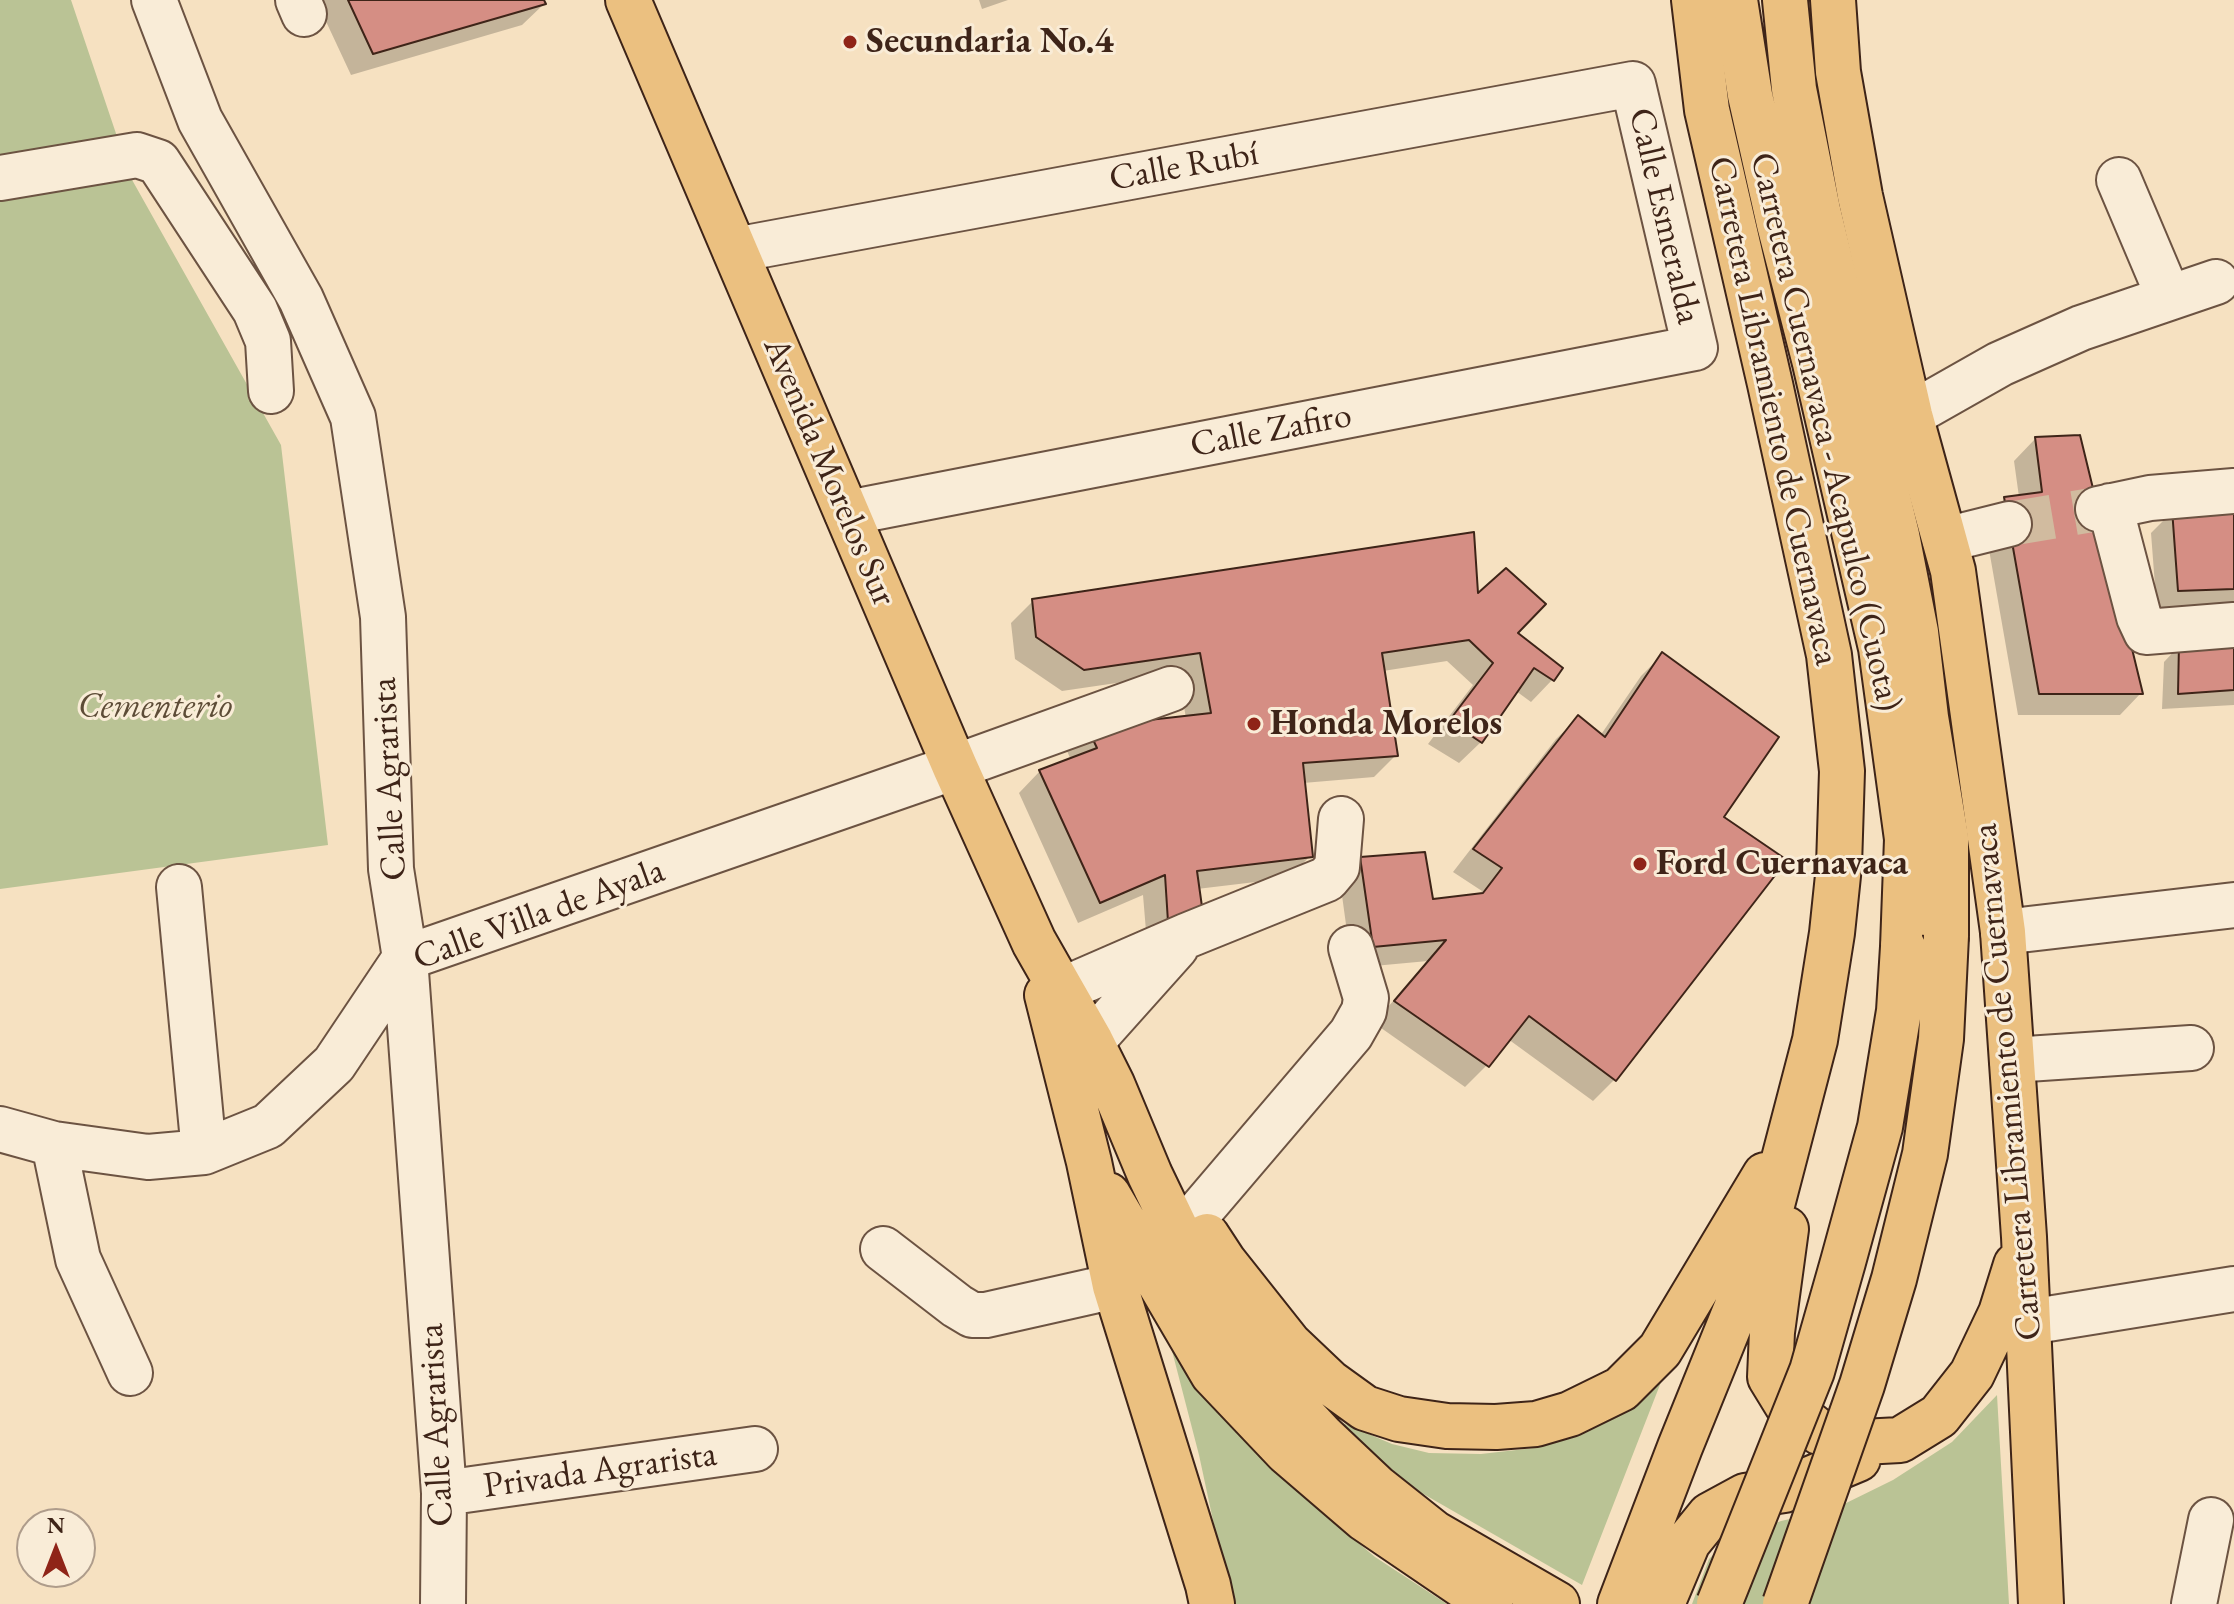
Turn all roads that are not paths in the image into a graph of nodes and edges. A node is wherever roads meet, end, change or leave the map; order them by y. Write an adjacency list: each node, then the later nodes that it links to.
1 (154, 0): 31 (street, Calle Agrarista)
2 (628, 0): 10 (main road, Avenida Morelos Sur)
3 (1694, 0): 33 (main road, Carretera Libramiento de Cuernavaca)
4 (1735, 0): 22 (main road, Carretera Cuernavaca - Acapulco (Cuota))
5 (1785, 0): 22 (main road, Carretera Cuernavaca - Acapulco (Cuota))
6 (1833, 0): 15 (main road, Carretera Libramiento de Cuernavaca)
7 (1633, 84): 10 (street, Calle Rubí); 13 (street, Calle Esmeralda)
8 (0, 178): 14 (street)
9 (2119, 180): 12 (street)
10 (735, 250): 17 (main road, Avenida Morelos Sur)
11 (2216, 282): 12 (street)
12 (2169, 298): 15 (street)
13 (1695, 348): 17 (street, Calle Zafiro)
14 (271, 391)
15 (1910, 415): 19 (main road, Carretera Libramiento de Cuernavaca)
16 (2234, 491): 20 (street)
17 (847, 513): 23 (main road, Avenida Morelos Sur)
18 (2009, 524): 19 (street)
19 (1945, 540): 27 (main road, Carretera Libramiento de Cuernavaca)
20 (2234, 625)
21 (1171, 689): 23 (street, Calle Villa de Ayala)
22 (1908, 716): 60 (main road, Carretera Cuernavaca - Acapulco (Cuota), bridge); 61 (main road, Carretera Cuernavaca - Acapulco (Cuota), bridge)
23 (955, 767): 29 (main road, Avenida Morelos Sur); 31 (street, Calle Villa de Ayala)
24 (1341, 819): 28 (street)
25 (179, 887): 41 (street)
26 (2234, 905): 27 (street)
27 (2003, 932): 36 (main road, Carretera Libramiento de Cuernavaca)
28 (1186, 936): 32 (street); 34 (street)
29 (1034, 942): 32 (main road); 42 (main road)
30 (1351, 948): 43 (street)
31 (405, 958): 41 (street, Calle Villa de Ayala); 52 (street, Calle Agrarista)
32 (1062, 990): 34 (main road)
33 (1815, 1040): 39 (main road, Carretera Libramiento de Cuernavaca); 50 (main road)
34 (1091, 1042): 37 (main road)
35 (2191, 1048): 36 (street)
36 (2012, 1060): 44 (main road, Carretera Libramiento de Cuernavaca)
37 (1112, 1084): 43 (main road); 54 (main road)
38 (0, 1129): 40 (street, Calle Villa de Ayala)
39 (1790, 1132): 43 (main road); 58 (main road, Carretera Libramiento de Cuernavaca)
40 (54, 1144): 41 (street, Calle Villa de Ayala); 49 (street)
41 (204, 1152)
42 (1089, 1162): 46 (main road); 54 (main road)
43 (1195, 1217)
44 (2024, 1237): 48 (main road, Carretera Libramiento de Cuernavaca); 50 (main road)
45 (883, 1249): 46 (street)
46 (1115, 1286): 56 (main road)
47 (2234, 1289): 48 (street)
48 (2029, 1322): 62 (main road, Carretera Libramiento de Cuernavaca)
49 (130, 1373)
50 (1900, 1440): 59 (main road)
51 (755, 1449): 52 (street, Privada Agrarista)
52 (444, 1493): 55 (street, Calle Agrarista)
53 (2211, 1520): 63 (street)
54 (1499, 1590): 57 (main road)
55 (432, 1602)
56 (1212, 1604)
57 (1557, 1604)
58 (1620, 1604)
59 (1662, 1604)
60 (1719, 1604)
61 (1785, 1604)
62 (2041, 1604)
63 (2194, 1604)

